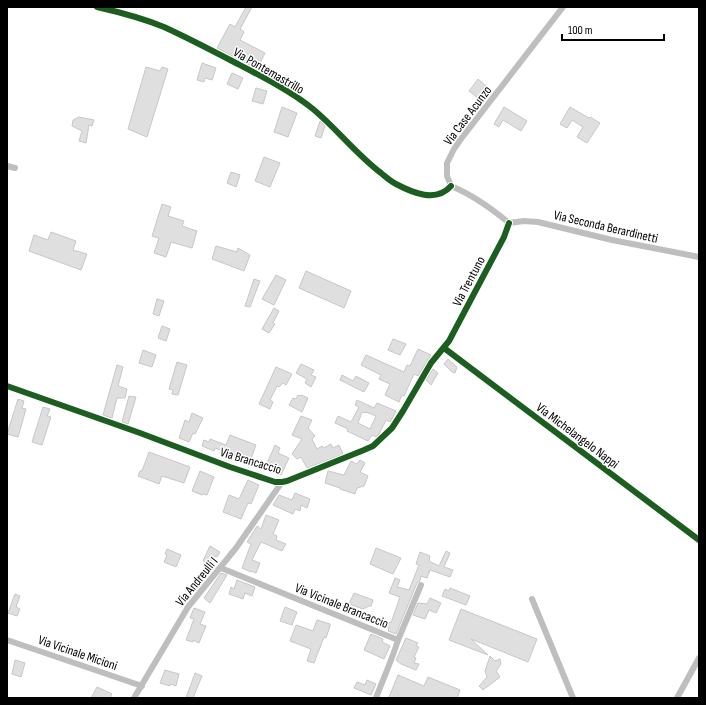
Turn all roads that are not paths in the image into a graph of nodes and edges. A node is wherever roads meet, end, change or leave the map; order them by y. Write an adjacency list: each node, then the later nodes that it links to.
1 (97, 7): 5 (street, Via Pontemastrillo)
2 (563, 7): 5 (street, Via Case Acunzo)
3 (7, 166): 4 (street)
4 (15, 168)
5 (451, 186): 6 (street)
6 (509, 223): 7 (street, Via Seconda Berardinetti); 8 (street, Via Trentuno)
7 (699, 257)
8 (444, 348): 10 (street, Via Brancaccio); 11 (street, Via Michelangelo Nappi)
9 (7, 386): 10 (street, Via Brancaccio)
10 (282, 482): 12 (street, Via Andreulli I)
11 (699, 540)
12 (221, 568): 16 (street, Via Vicinale Brancaccio); 18 (street, Via Andreulli I)
13 (421, 585): 16 (street)
14 (532, 599): 21 (street)
15 (7, 640): 18 (street, Via Vicinale Micioni)
16 (398, 640): 20 (street, Via Vicinale Brancaccio)
17 (699, 658): 22 (street)
18 (142, 686): 19 (street, Via Andreulli I)
19 (134, 698)
20 (376, 698)
21 (573, 698)
22 (677, 698)

